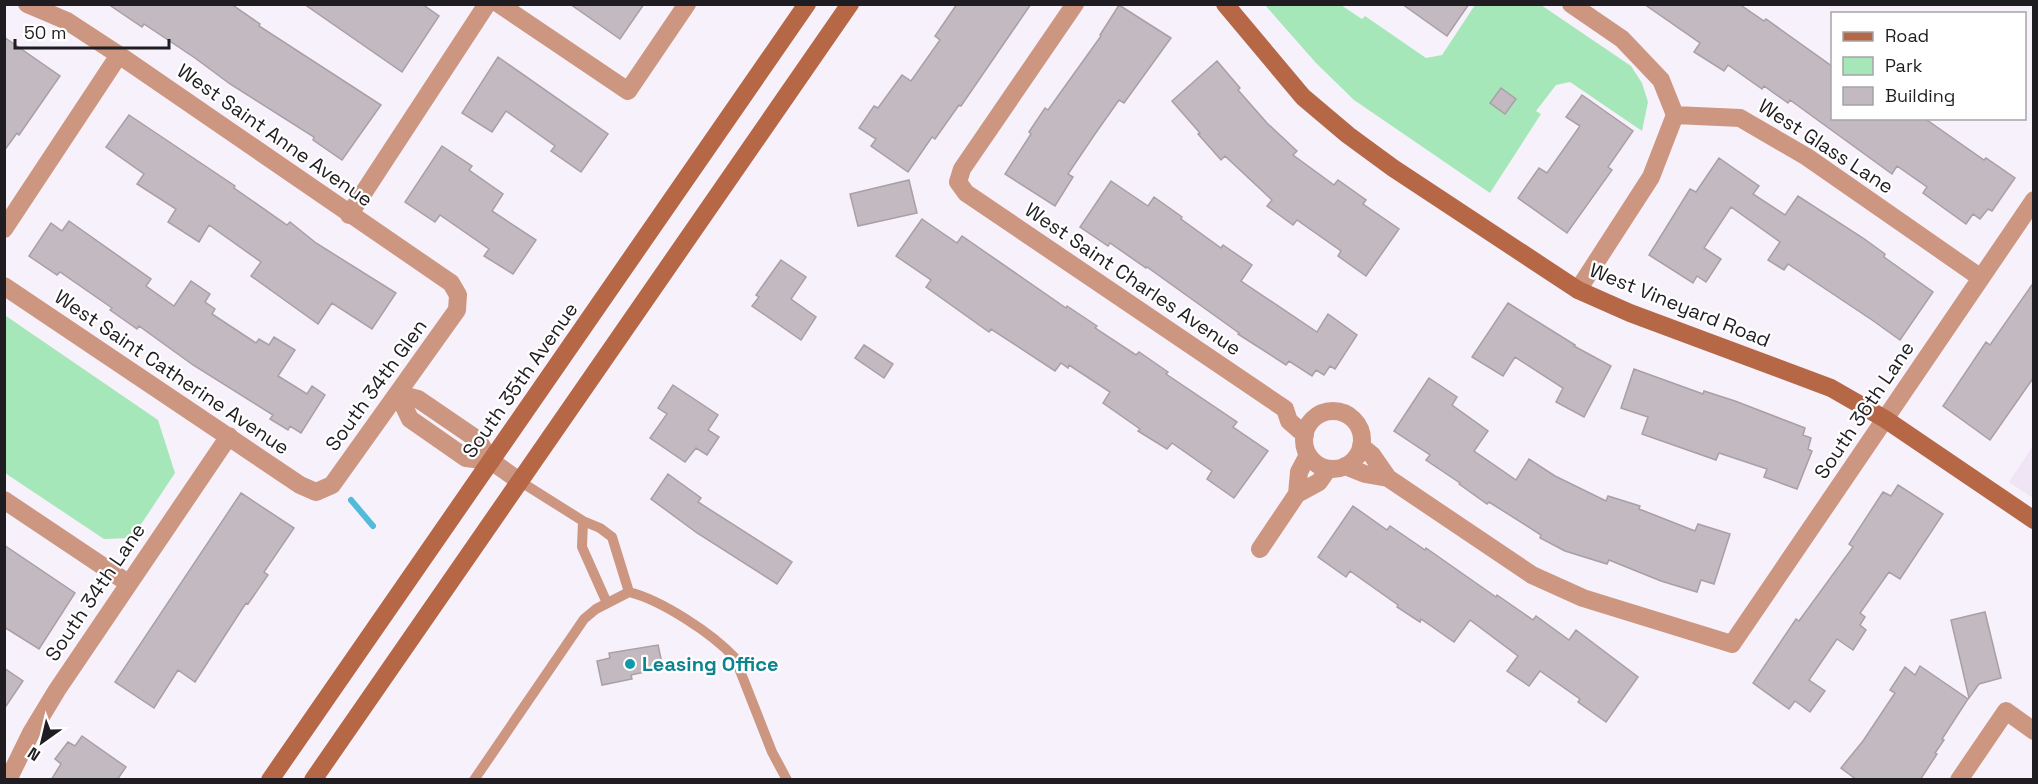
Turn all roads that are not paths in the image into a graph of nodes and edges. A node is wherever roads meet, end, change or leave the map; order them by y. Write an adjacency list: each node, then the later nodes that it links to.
1 (27, 4): 10 (street, West Saint Anne Avenue)
2 (487, 4): 13 (street)
3 (499, 4): 4 (street)
4 (687, 4)
5 (807, 4): 27 (main road, South 35th Avenue)
6 (850, 4): 30 (main road)
7 (1075, 4): 20 (street, West Saint Charles Avenue)
8 (1225, 4): 17 (main road, West Vineyard Road)
9 (1571, 4): 11 (street)
10 (119, 55): 13 (street, West Saint Anne Avenue); 14 (street)
11 (1675, 115): 15 (street, West Glass Lane); 17 (street)
12 (2034, 200): 15 (street, South 36th Lane)
13 (349, 215): 18 (street, West Saint Anne Avenue)
14 (4, 229)
15 (1981, 278): 22 (street, South 36th Lane)
16 (4, 286): 24 (street, West Saint Catherine Avenue)
17 (1578, 290): 22 (main road, West Vineyard Road)
18 (458, 295): 19 (street, South 34th Glen)
19 (398, 394): 27 (street); 31 (street, South 34th Glen)
20 (1285, 409): 21 (street, West Saint Charles Avenue); 23 (street, West Saint Charles Avenue)
21 (1317, 417): 23 (street); 25 (street)
22 (1885, 419): 29 (street, South 36th Lane); 34 (main road, West Vineyard Road)
23 (1305, 435): 26 (street)
24 (229, 436): 31 (street, West Saint Catherine Avenue); 37 (street, South 34th Lane)
25 (1361, 446): 28 (street); 29 (street)
26 (1308, 455): 28 (street); 32 (street)
27 (491, 461): 30 (street); 42 (main road, South 35th Avenue)
28 (1336, 468): 29 (street); 32 (street)
29 (1388, 478)
30 (521, 482): 35 (lane); 43 (main road)
31 (316, 492)
32 (1297, 494): 36 (street)
33 (4, 500): 37 (street)
34 (2034, 520)
35 (583, 521): 38 (lane); 39 (lane)
36 (1260, 549)
37 (128, 583): 41 (street, South 34th Lane)
38 (629, 592): 39 (lane); 45 (lane)
39 (607, 603): 44 (lane)
40 (2034, 731): 46 (street)
41 (8, 780)
42 (270, 780)
43 (313, 780)
44 (474, 780)
45 (787, 780)
46 (1959, 780)

